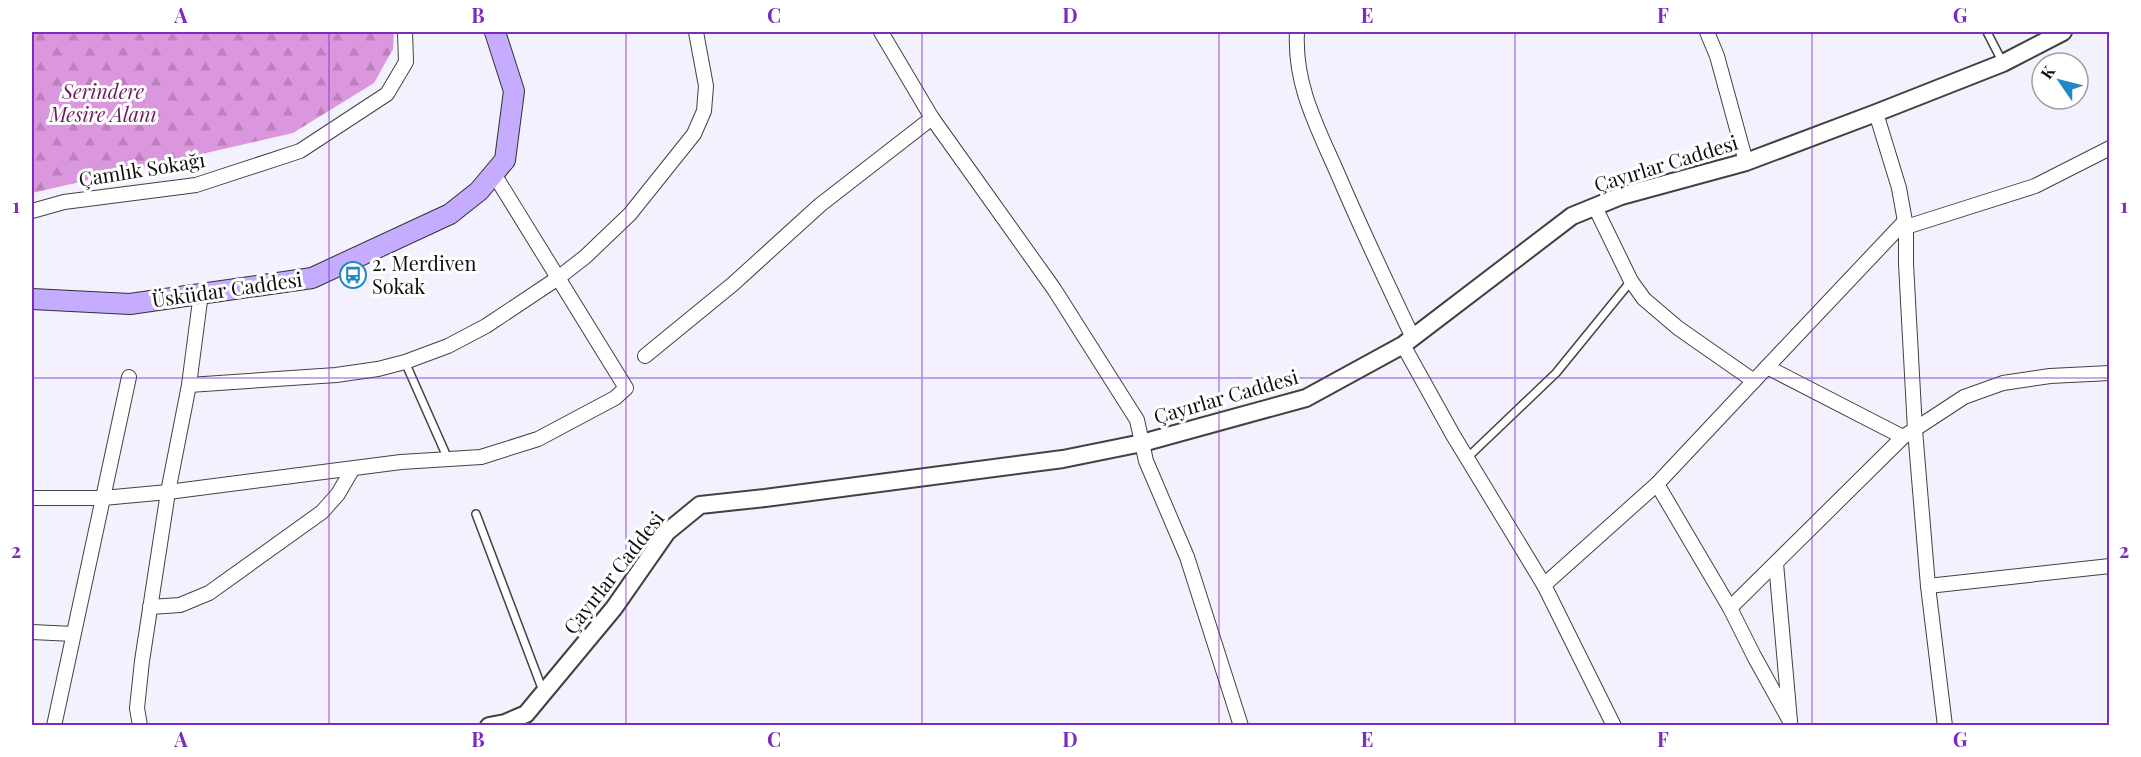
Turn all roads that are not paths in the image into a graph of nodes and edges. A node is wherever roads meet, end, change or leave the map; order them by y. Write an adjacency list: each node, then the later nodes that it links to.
1 (405, 32): 16 (street, Çamlık Sokağı)
2 (495, 32): 14 (main road, Üsküdar Caddesi)
3 (696, 32): 18 (street)
4 (881, 32): 11 (street)
5 (1297, 32): 22 (street)
6 (1707, 32): 13 (street)
7 (1987, 32): 9 (lane)
8 (2063, 32): 9 (street, Çayırlar Caddesi)
9 (2002, 63): 10 (street, Çayırlar Caddesi)
10 (1876, 113): 13 (street, Çayırlar Caddesi); 17 (street)
11 (932, 118): 23 (street); 31 (street)
12 (2109, 148): 17 (street)
13 (1746, 162): 15 (street, Çayırlar Caddesi)
14 (494, 174): 18 (street); 20 (main road, Üsküdar Caddesi)
15 (1595, 207): 19 (street); 22 (street, Çayırlar Caddesi)
16 (32, 211)
17 (1906, 224): 25 (street); 30 (street)
18 (558, 278): 24 (street); 33 (street)
19 (1631, 281): 28 (street); 32 (lane)
20 (201, 294): 21 (main road, Üsküdar Caddesi); 29 (street)
21 (32, 299)
22 (1408, 341): 31 (street, Çayırlar Caddesi); 32 (street)
23 (645, 356)
24 (405, 362): 29 (street); 33 (lane)
25 (1767, 367): 28 (street); 30 (street)
26 (2109, 373): 30 (street)
27 (129, 377): 38 (street)
28 (1754, 381): 35 (street)
29 (189, 385): 36 (street)
30 (1909, 433): 40 (street); 43 (street)
31 (1142, 443): 48 (street, Çayırlar Caddesi); 54 (street)
32 (1467, 458): 42 (street)
33 (448, 459): 34 (street)
34 (352, 470): 36 (street); 44 (street)
35 (1657, 484): 42 (street); 45 (street)
36 (168, 492): 38 (street); 44 (street)
37 (32, 498): 38 (street)
38 (103, 498): 47 (street)
39 (476, 514): 48 (lane)
40 (1776, 563): 45 (street); 50 (street)
41 (2109, 566): 43 (street)
42 (1544, 585): 55 (street)
43 (1928, 586): 56 (street)
44 (150, 607): 52 (street)
45 (1730, 608): 50 (street)
46 (32, 633): 47 (street)
47 (73, 634): 51 (street)
48 (544, 693): 49 (street, Çayırlar Caddesi)
49 (527, 720): 53 (street, Çayırlar Caddesi)
50 (1790, 723)
51 (54, 726)
52 (140, 726)
53 (489, 726)
54 (1241, 726)
55 (1614, 726)
56 (1945, 726)

